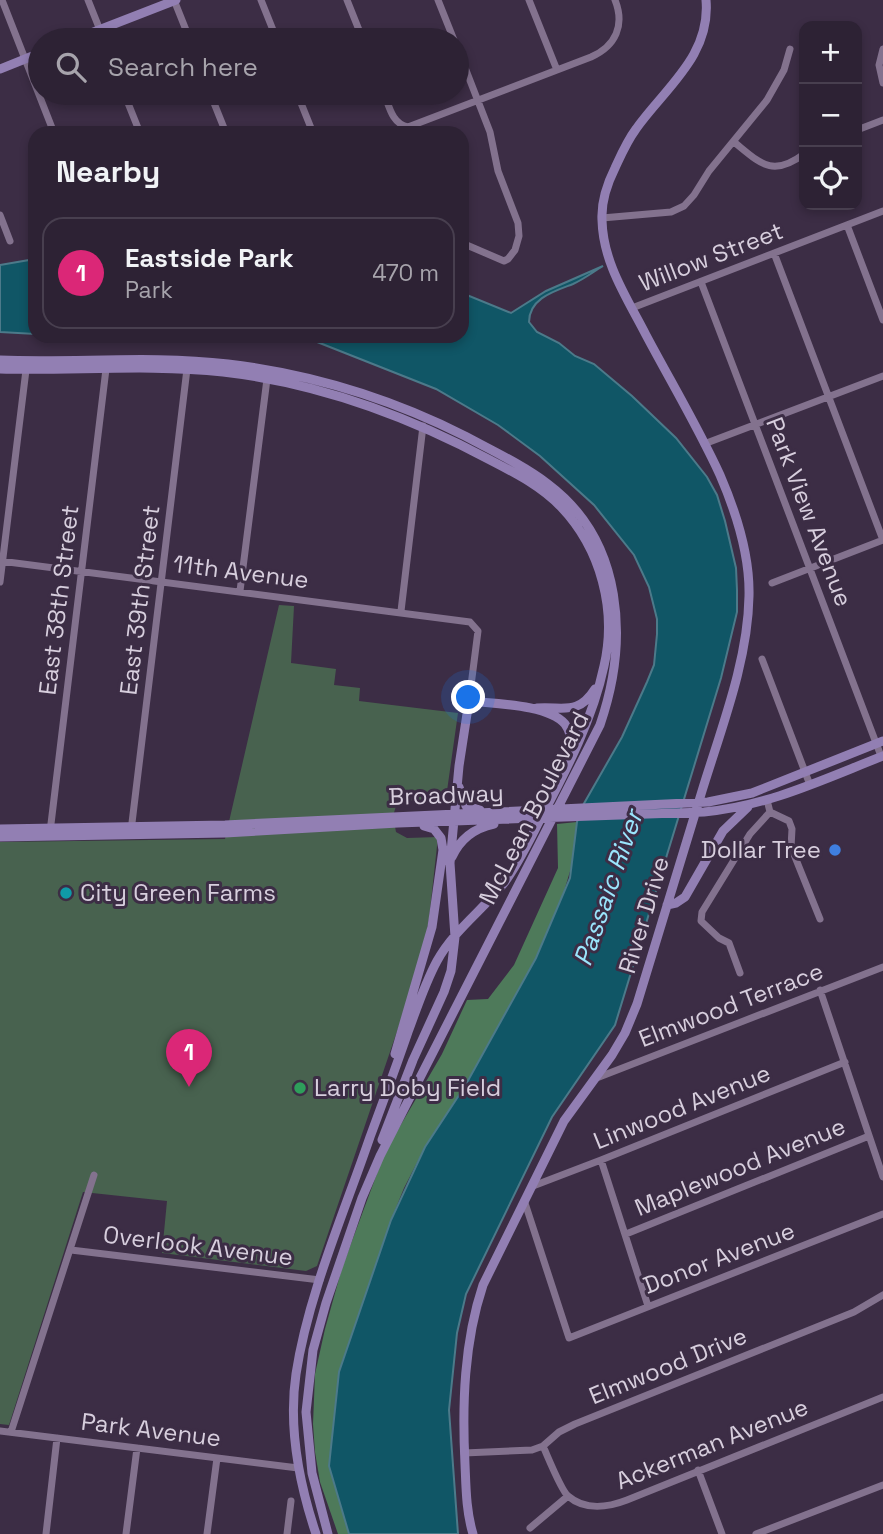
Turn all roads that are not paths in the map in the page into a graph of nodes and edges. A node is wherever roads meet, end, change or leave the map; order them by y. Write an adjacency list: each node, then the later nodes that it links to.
1 (2, 0): 19 (street)
2 (88, 0): 10 (street)
3 (175, 0): 11 (main road); 12 (street)
4 (261, 0): 13 (street)
5 (347, 0): 14 (street)
6 (438, 0): 15 (street)
7 (529, 0): 22 (street)
8 (615, 0): 22 (street)
9 (706, 0): 45 (main road, River Drive)
10 (99, 28)
11 (105, 28)
12 (186, 28)
13 (272, 28)
14 (358, 28)
15 (449, 28)
16 (790, 49): 41 (street)
17 (883, 49): 24 (street)
18 (28, 58): 19 (main road)
19 (25, 59): 20 (street); 21 (main road)
20 (28, 67)
21 (0, 69)
22 (556, 70): 25 (street)
23 (469, 77): 25 (street)
24 (883, 83)
25 (478, 100): 26 (street); 48 (street)
26 (469, 103)
27 (43, 105): 34 (street)
28 (129, 105): 35 (street)
29 (215, 105): 36 (street)
30 (302, 105): 37 (street)
31 (389, 105): 38 (street)
32 (465, 105): 39 (street)
33 (883, 120): 40 (street)
34 (51, 126)
35 (137, 126)
36 (223, 126)
37 (310, 126)
38 (411, 126)
39 (411, 126)
40 (862, 128)
41 (734, 142): 42 (street); 45 (street)
42 (799, 157)
43 (883, 211): 46 (street, Willow Street)
44 (0, 215): 47 (street)
45 (602, 218): 51 (main road, River Drive)
46 (847, 225): 49 (street, Willow Street); 52 (street)
47 (10, 241)
48 (469, 246)
49 (774, 253): 50 (street, Willow Street); 60 (street)
50 (701, 282): 51 (street, Willow Street); 61 (street, Park View Avenue)
51 (630, 304): 63 (main road, River Drive)
52 (883, 320)
53 (0, 360): 107 (main road, McLean Boulevard)
54 (0, 369): 57 (main road, McLean Boulevard)
55 (106, 369): 56 (main road, McLean Boulevard); 57 (main road, McLean Boulevard); 67 (street, East 38th Street)
56 (187, 369): 59 (main road, McLean Boulevard); 68 (street, East 39th Street)
57 (26, 370): 65 (street)
58 (883, 376): 60 (street)
59 (267, 379): 62 (main road, McLean Boulevard); 71 (street)
60 (828, 397): 61 (street); 64 (street)
61 (755, 425): 63 (street); 66 (street, Park View Avenue)
62 (423, 426): 72 (street); 74 (main road, McLean Boulevard)
63 (704, 444): 96 (main road, River Drive)
64 (883, 540): 66 (street)
65 (1, 562): 67 (street, 11th Avenue); 69 (street)
66 (810, 568): 70 (street); 77 (street, Park View Avenue)
67 (81, 572): 68 (street, 11th Avenue); 93 (street, East 38th Street)
68 (161, 581): 71 (street, 11th Avenue); 91 (street, East 39th Street)
69 (0, 582)
70 (772, 583)
71 (240, 591): 72 (street, 11th Avenue)
72 (401, 611): 75 (street, 11th Avenue)
73 (762, 659): 80 (street)
74 (602, 675): 76 (main road); 78 (main road, McLean Boulevard)
75 (470, 701): 76 (main road); 81 (main road)
76 (530, 709): 78 (main road)
77 (880, 743): 79 (street, Park View Avenue); 80 (main road, Broadway)
78 (572, 756): 103 (main road, McLean Boulevard)
79 (882, 756): 82 (main road, Broadway)
80 (805, 772): 82 (street); 85 (main road, Broadway)
81 (458, 779): 87 (main road); 88 (main road)
82 (810, 785): 83 (main road, Broadway)
83 (767, 800): 84 (main road, Broadway); 86 (street)
84 (754, 804): 85 (main road, Broadway); 92 (main road)
85 (706, 807): 87 (main road, Broadway); 92 (main road)
86 (770, 812): 97 (street); 99 (street)
87 (515, 815): 88 (main road, Broadway); 95 (main road)
88 (453, 818): 89 (main road, Broadway); 95 (main road)
89 (398, 819): 91 (main road, Broadway); 103 (main road)
90 (0, 829): 93 (main road, Broadway)
91 (131, 831): 93 (main road, Broadway)
92 (723, 831): 96 (main road)
93 (50, 832): 94 (main road, Broadway)
94 (0, 837)
95 (450, 863): 107 (main road)
96 (667, 905): 102 (main road, River Drive)
97 (821, 919)
98 (883, 967): 100 (street, Elmwood Terrace)
99 (740, 973)
100 (820, 990): 101 (street); 102 (street, Elmwood Terrace)
101 (845, 1062): 104 (street); 105 (street, Linwood Avenue)
102 (594, 1080): 109 (main road, River Drive)
103 (390, 1081): 114 (main road, McLean Boulevard)
104 (869, 1136): 108 (street); 112 (street, Maplewood Avenue)
105 (601, 1160): 109 (street, Linwood Avenue); 112 (street)
106 (94, 1175): 113 (street)
107 (371, 1175): 136 (main road, McLean Boulevard)
108 (883, 1177)
109 (533, 1186): 110 (main road, River Drive)
110 (525, 1203): 116 (street, Donor Avenue); 123 (main road, River Drive)
111 (883, 1214): 116 (street, Donor Avenue)
112 (625, 1234): 116 (street)
113 (71, 1250): 114 (street, Overlook Avenue); 119 (street)
114 (320, 1280): 125 (main road, McLean Boulevard)
115 (883, 1295): 121 (street, Elmwood Drive)
116 (648, 1306)
117 (883, 1397): 126 (street, Ackerman Avenue)
118 (0, 1431): 119 (street, Park Avenue)
119 (11, 1432): 120 (street, Park Avenue)
120 (57, 1438): 122 (street, Park Avenue); 131 (street)
121 (543, 1446): 123 (street, Elmwood Drive); 128 (street)
122 (137, 1448): 124 (street, Park Avenue); 132 (street)
123 (464, 1453): 137 (main road, River Drive)
124 (217, 1458): 125 (street, Park Avenue); 133 (street)
125 (298, 1468): 135 (main road, McLean Boulevard)
126 (698, 1470): 128 (street, Ackerman Avenue); 138 (street)
127 (883, 1485): 139 (street)
128 (568, 1496): 130 (street)
129 (291, 1501): 134 (street)
130 (530, 1528)
131 (46, 1534)
132 (126, 1534)
133 (207, 1534)
134 (287, 1534)
135 (316, 1534)
136 (328, 1534)
137 (473, 1534)
138 (722, 1534)
139 (756, 1534)

